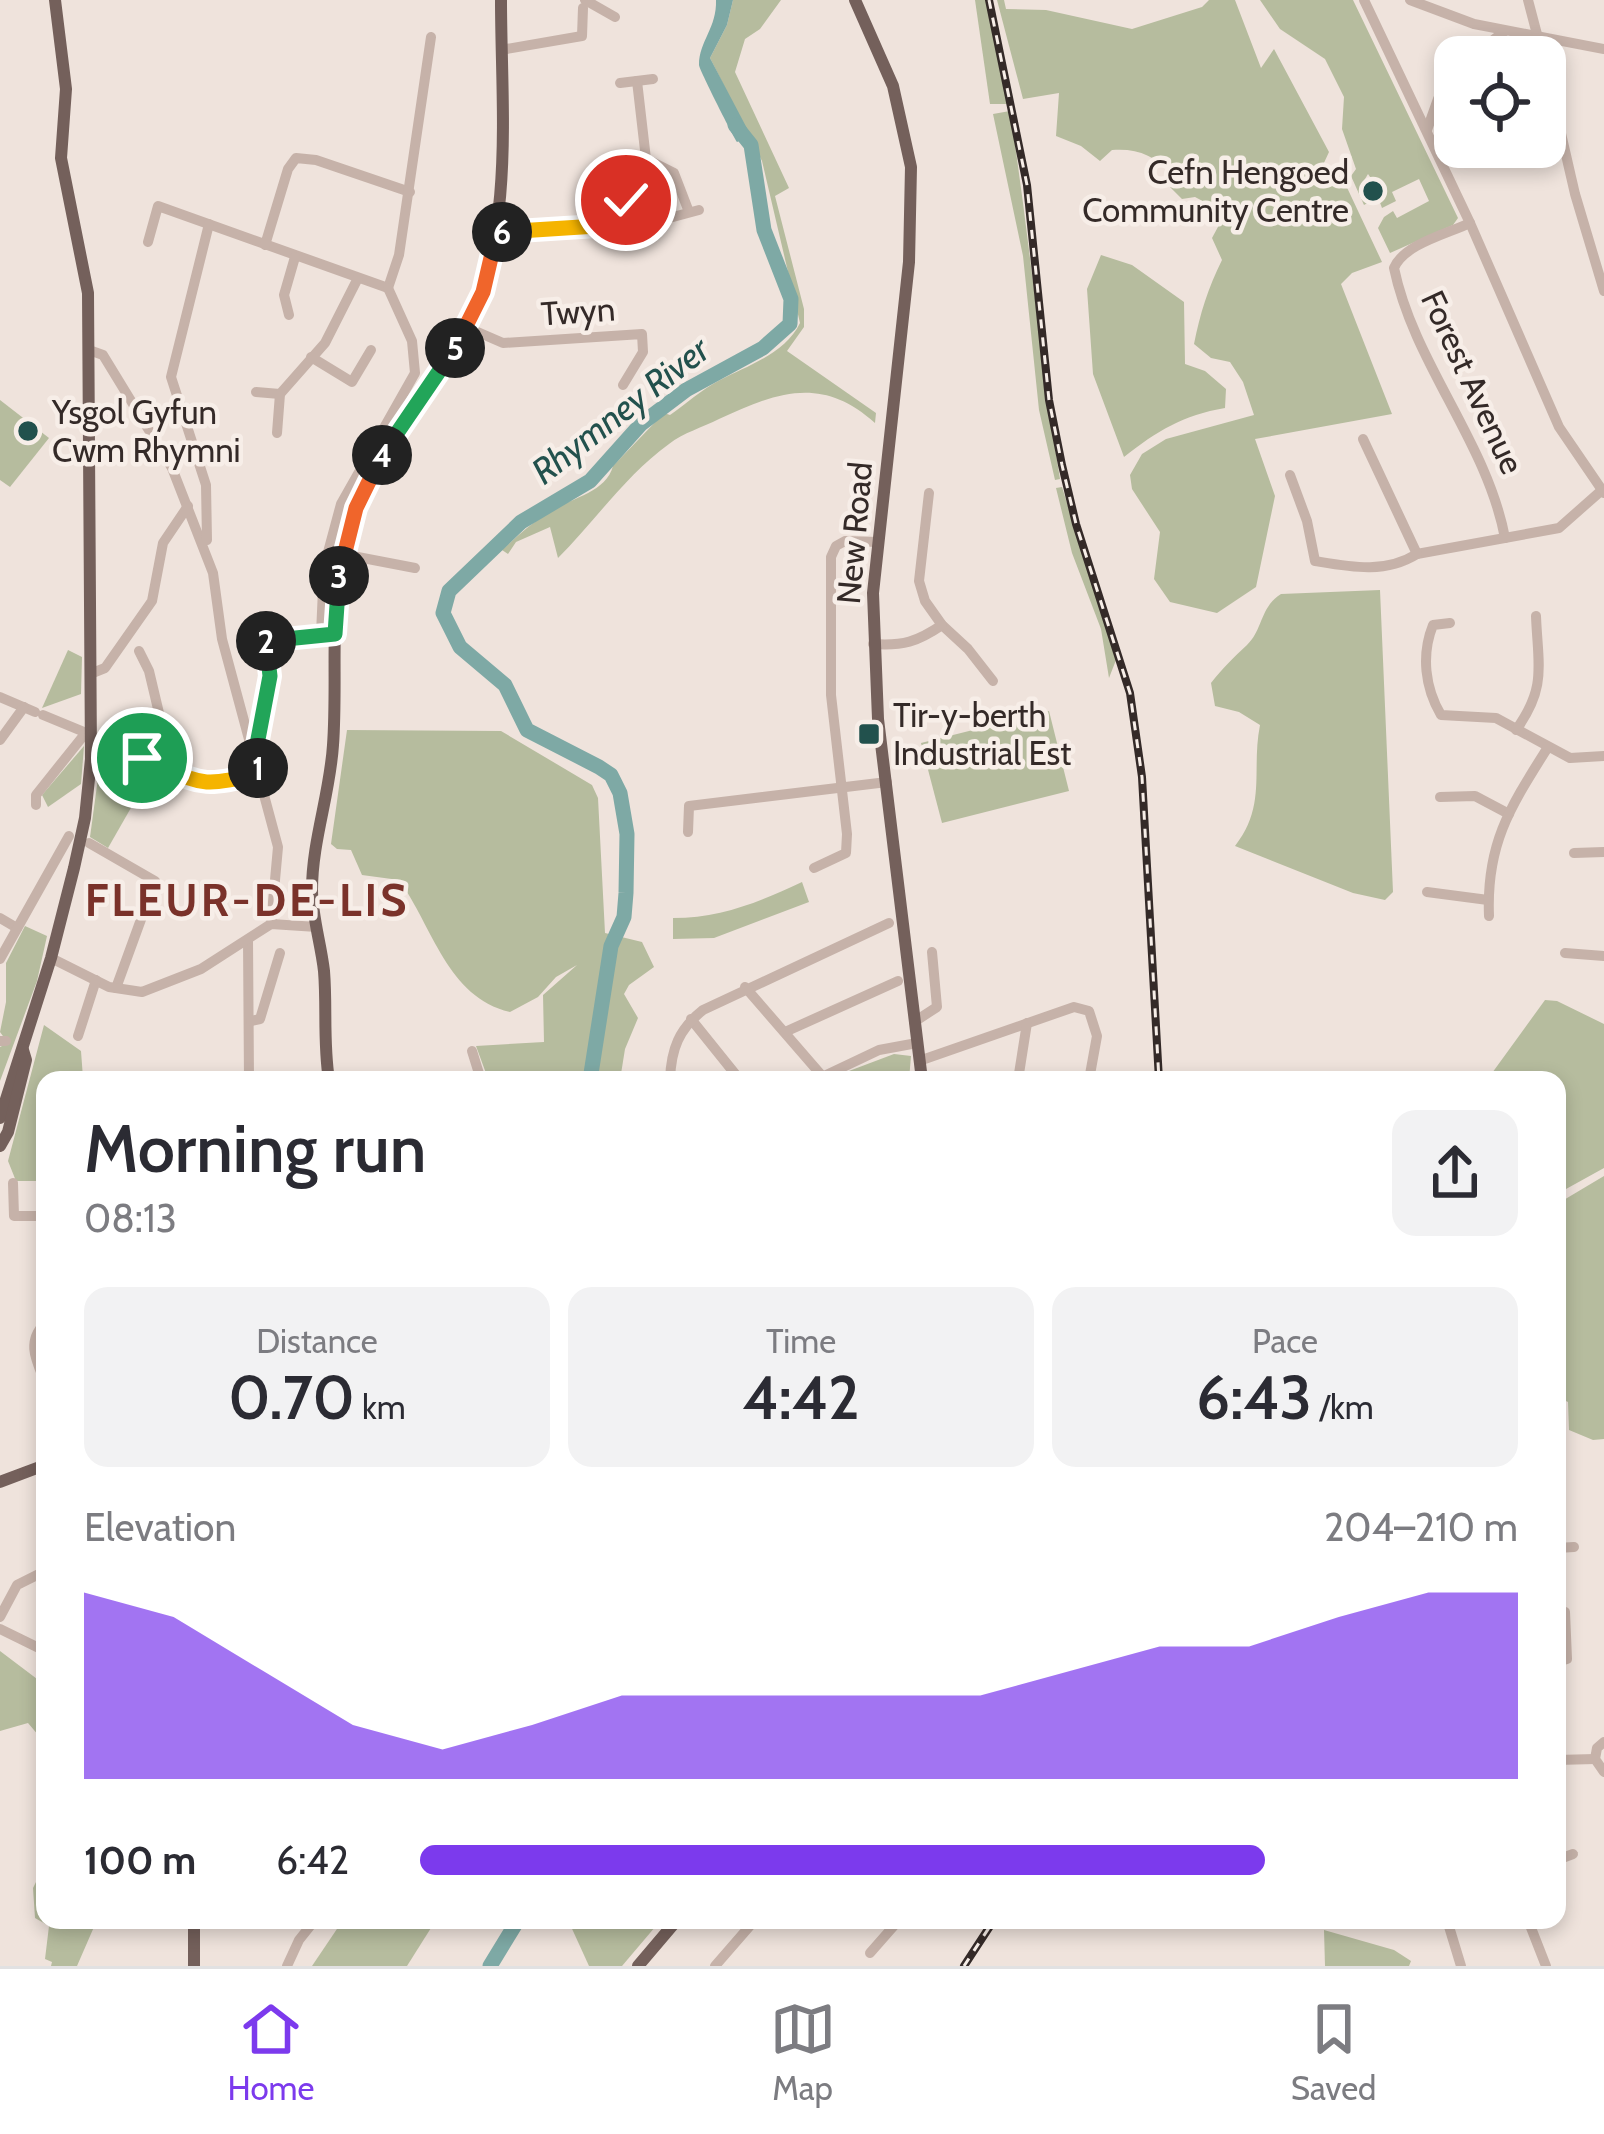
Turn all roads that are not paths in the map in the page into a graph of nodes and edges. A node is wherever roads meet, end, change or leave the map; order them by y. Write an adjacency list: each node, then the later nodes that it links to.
1 (55, 0): 37 (main road)
2 (501, 0): 16 (main road)
3 (855, 0): 55 (main road, New Road)
4 (1364, 0): 21 (street)
5 (1410, 0): 9 (street)
6 (1528, 0): 12 (street)
7 (584, 4): 8 (street); 16 (street)
8 (614, 17)
9 (1505, 31): 10 (street); 11 (street)
10 (1498, 36)
11 (1533, 36)
12 (1539, 36)
13 (431, 37): 24 (street)
14 (1566, 42): 15 (street)
15 (1604, 49)
16 (501, 50): 28 (main road)
17 (653, 79): 18 (street)
18 (637, 81): 19 (street); 23 (street)
19 (620, 83)
20 (1434, 110): 21 (street)
21 (1427, 130): 26 (street)
22 (1566, 155): 34 (street)
23 (646, 159): 25 (street); 28 (street)
24 (410, 192): 30 (street); 33 (street)
25 (673, 217)
26 (1470, 223): 50 (street); 53 (street, Forest Avenue)
27 (209, 224): 29 (street); 30 (street); 54 (street)
28 (497, 232): 36 (main road)
29 (148, 242)
30 (265, 245): 31 (street)
31 (295, 257): 32 (street); 35 (street)
32 (358, 278): 33 (street); 39 (street)
33 (388, 288): 40 (street)
34 (1604, 291)
35 (289, 315)
36 (466, 327): 41 (street, Twyn); 42 (main road)
37 (89, 350): 52 (street); 66 (main road)
38 (371, 350): 39 (street)
39 (311, 357): 45 (street)
40 (415, 373): 42 (street); 43 (street)
41 (623, 385)
42 (430, 386): 46 (main road)
43 (405, 388): 46 (street); 62 (street)
44 (256, 392): 45 (street)
45 (280, 394): 47 (street)
46 (405, 421): 56 (main road)
47 (277, 433)
48 (1363, 439): 57 (street)
49 (1290, 475): 57 (street)
50 (1603, 492): 53 (street)
51 (928, 493): 61 (street)
52 (188, 506): 66 (street); 73 (street)
53 (1505, 538): 57 (street)
54 (207, 540)
55 (878, 542): 63 (main road, New Road); 79 (street)
56 (342, 554): 58 (street); 62 (main road)
57 (1417, 554)
58 (415, 568)
59 (1536, 616): 69 (street)
60 (1450, 623): 69 (street)
61 (942, 626): 63 (street); 65 (street)
62 (328, 634): 73 (street); 95 (main road)
63 (873, 644): 78 (main road, New Road)
64 (139, 652): 76 (street)
65 (1000, 666)
66 (90, 674): 70 (main road)
67 (0, 697): 68 (street)
68 (34, 712): 70 (street); 71 (street)
69 (1516, 730): 72 (street)
70 (88, 734): 81 (street); 102 (main road)
71 (0, 740)
72 (1548, 747): 74 (street); 82 (street)
73 (255, 755): 77 (street)
74 (1604, 756)
75 (142, 758): 76 (street)
76 (173, 772): 77 (street)
77 (260, 773): 94 (street)
78 (886, 782): 79 (street); 110 (main road, New Road)
79 (840, 786): 83 (street); 88 (street)
80 (1439, 796): 82 (street)
81 (36, 806)
82 (1509, 814): 90 (street)
83 (688, 832)
84 (69, 836): 96 (street)
85 (89, 843): 107 (street)
86 (1604, 852): 87 (street)
87 (1574, 854)
88 (814, 868)
89 (1427, 892): 90 (street)
90 (1488, 899): 91 (street)
91 (1489, 916)
92 (0, 918): 96 (street)
93 (889, 923): 106 (street)
94 (271, 924): 95 (street); 97 (street)
95 (317, 927): 118 (main road)
96 (17, 928): 103 (street)
97 (248, 940): 107 (street); 109 (street)
98 (932, 952): 110 (street)
99 (1564, 952): 101 (street)
100 (280, 953): 109 (street)
101 (1604, 956)
102 (51, 958): 104 (street); 127 (main road)
103 (0, 959)
104 (96, 980): 107 (street); 113 (street)
105 (898, 981): 112 (street)
106 (746, 987): 108 (street); 112 (street)
107 (116, 988)
108 (691, 1019): 120 (street); 121 (street)
109 (251, 1022): 117 (street)
110 (914, 1022): 114 (main road, New Road)
111 (1027, 1023): 116 (street); 125 (street); 126 (street)
112 (785, 1032): 122 (street)
113 (78, 1036)
114 (917, 1042): 116 (main road, New Road); 123 (street)
115 (472, 1051): 119 (street)
116 (919, 1061): 124 (main road, New Road)
117 (249, 1071)
118 (328, 1071)
119 (478, 1071)
120 (671, 1071)
121 (733, 1071)
122 (821, 1071)
123 (838, 1071)
124 (921, 1071)
125 (1019, 1071)
126 (1091, 1071)
127 (5, 1105): 128 (main road)
128 (0, 1147)
129 (14, 1183): 130 (street)
130 (36, 1216)
131 (36, 1469): 132 (main road)
132 (0, 1482)
133 (1566, 1547): 134 (street)
134 (1574, 1547)
135 (36, 1576): 136 (street)
136 (0, 1617)
137 (0, 1629): 138 (street)
138 (36, 1647)
139 (1604, 1742): 140 (street)
140 (1595, 1759): 141 (street); 142 (street)
141 (1566, 1760)
142 (1604, 1772)
143 (1573, 1854): 144 (street)
144 (1566, 1857)
145 (194, 1929): 155 (main road)
146 (300, 1929): 153 (street)
147 (308, 1929): 153 (street)
148 (669, 1929): 157 (main road)
149 (747, 1929): 158 (street)
150 (891, 1929): 154 (street)
151 (1450, 1929): 159 (street)
152 (1532, 1929): 160 (street)
153 (299, 1940): 156 (street)
154 (870, 1954)
155 (194, 1966)
156 (287, 1966)
157 (638, 1966)
158 (715, 1966)
159 (1460, 1966)
160 (1546, 1966)

